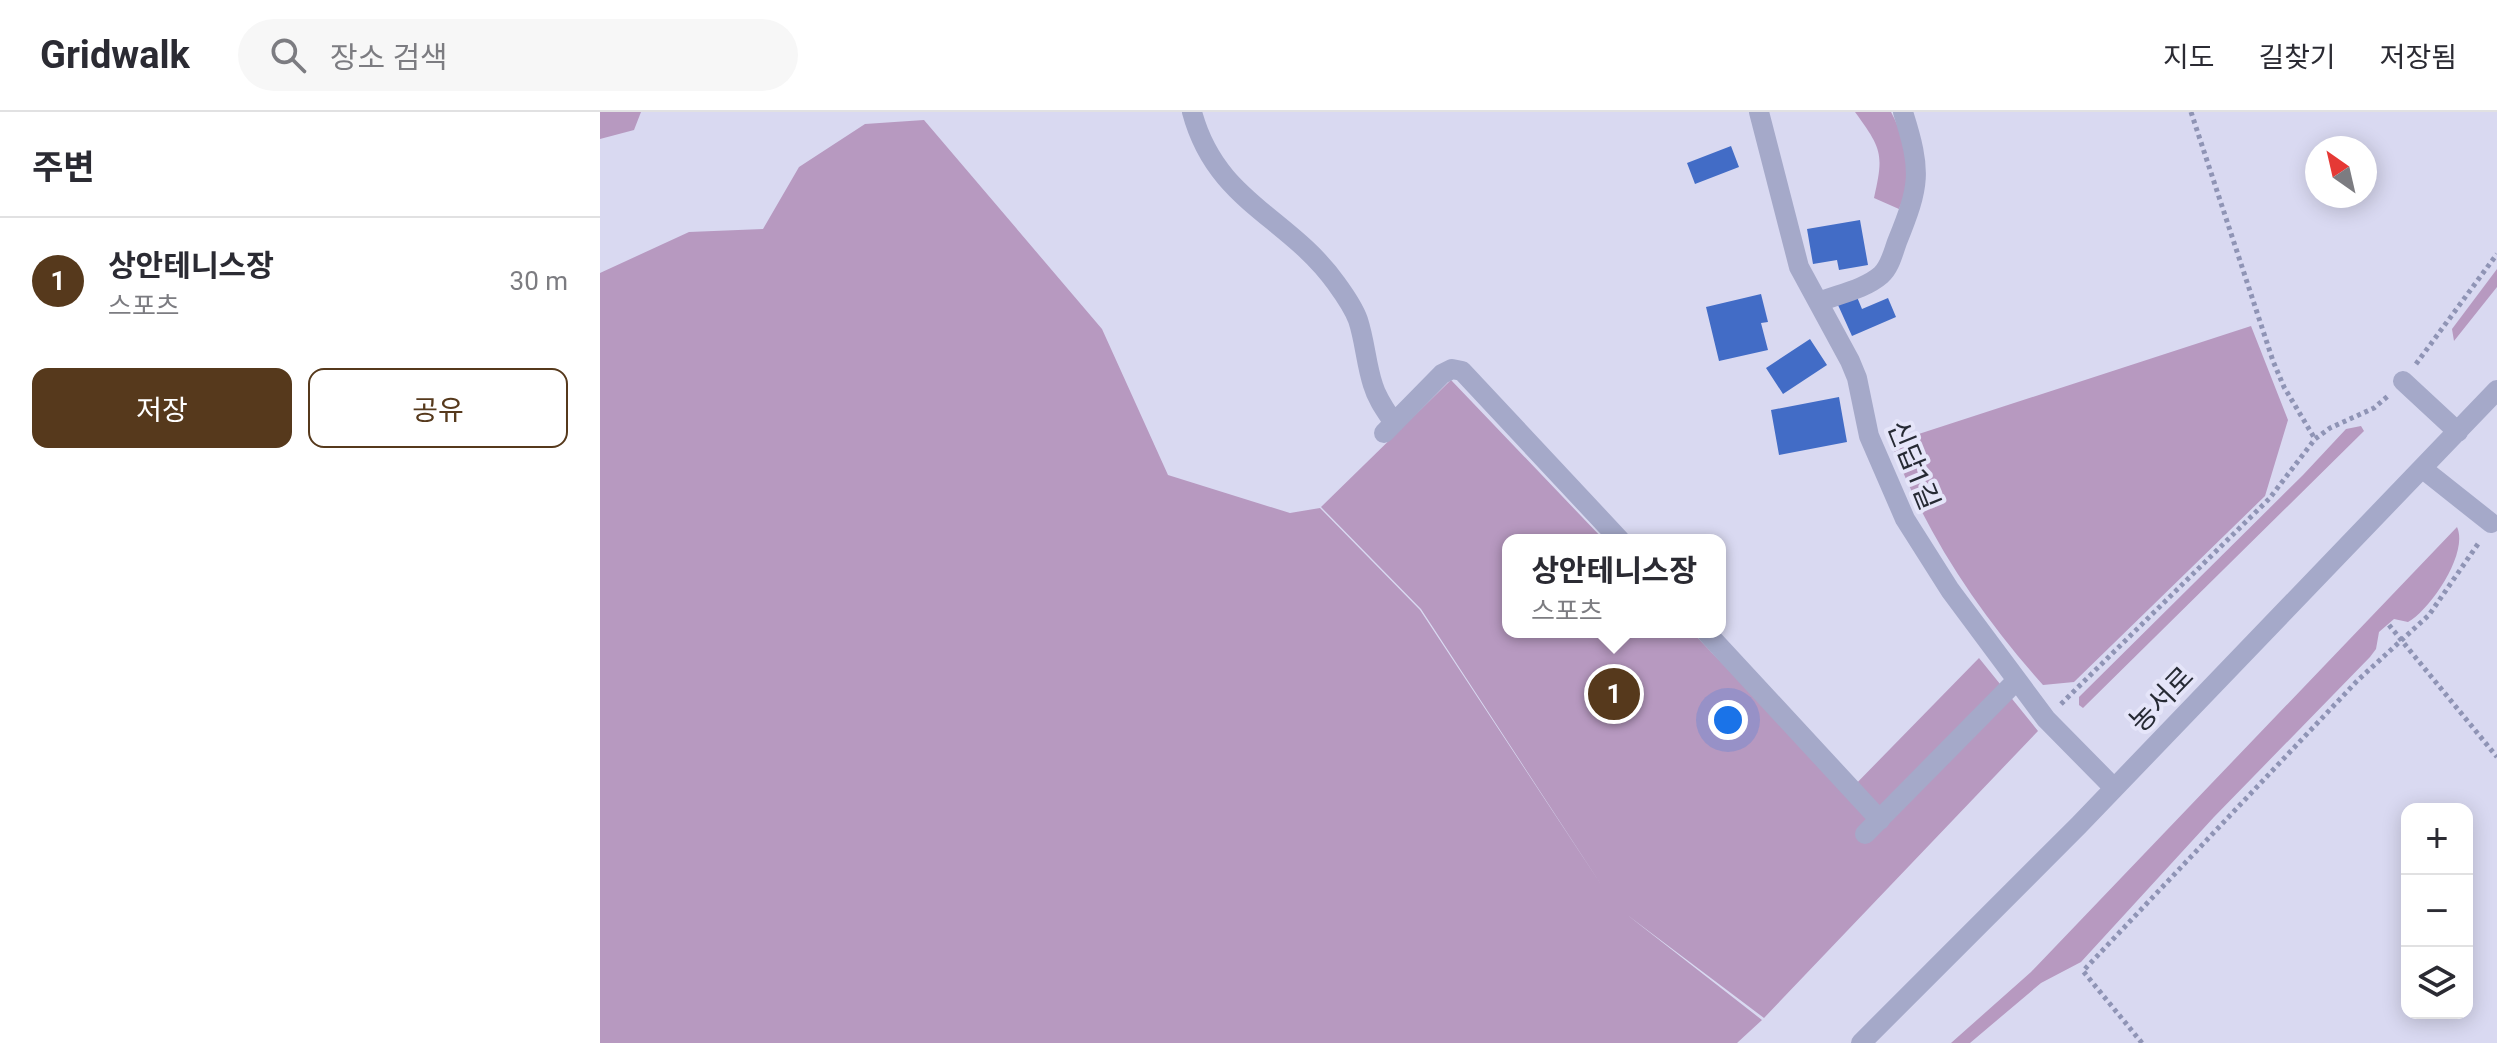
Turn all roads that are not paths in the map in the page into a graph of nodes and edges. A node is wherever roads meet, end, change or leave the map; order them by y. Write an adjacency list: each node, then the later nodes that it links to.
1 (1192, 112): 10 (street)
2 (1759, 112): 4 (street, 신답1길)
3 (1903, 112): 4 (street)
4 (1819, 302): 12 (street, 신답1길)
5 (2403, 381): 7 (street)
6 (2497, 390): 7 (street, 농서로)
7 (2458, 432): 8 (street, 농서로)
8 (2423, 469): 9 (street); 13 (street, 농서로)
9 (2491, 523)
10 (1614, 534)
11 (1712, 638): 14 (street)
12 (2016, 681): 13 (street, 신답1길); 14 (street)
13 (2114, 788): 16 (street, 농서로)
14 (1880, 820): 15 (street)
15 (1865, 834)
16 (1861, 1043)

